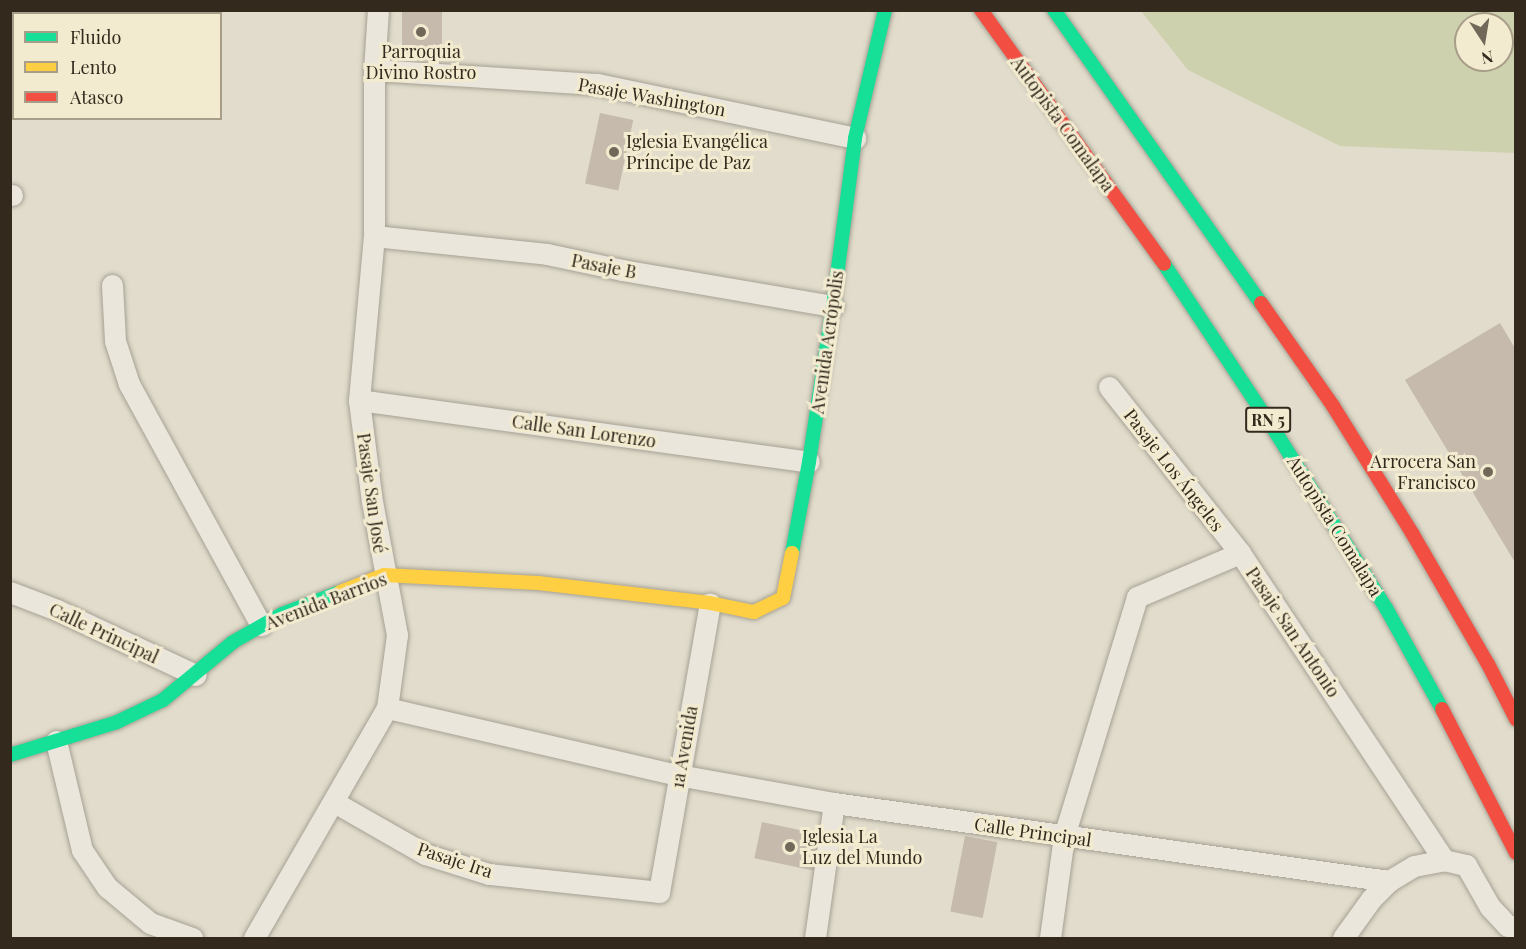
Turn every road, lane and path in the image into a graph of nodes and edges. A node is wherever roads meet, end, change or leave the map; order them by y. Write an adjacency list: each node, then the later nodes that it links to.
1 (378, 10): 5 (street, Pasaje San José)
2 (981, 10): 27 (main road, Autopista Comalapa / RN 5)
3 (1054, 10): 20 (main road)
4 (883, 12): 6 (main road, Avenida Acrópolis)
5 (374, 69): 6 (street, Pasaje Washington); 7 (street, Pasaje San José)
6 (855, 138): 9 (main road, Avenida Acrópolis)
7 (374, 236): 9 (street, Pasaje B); 11 (street, Pasaje San José)
8 (112, 285): 17 (street)
9 (833, 306): 12 (main road, Avenida Acrópolis)
10 (1109, 387): 13 (street, Pasaje Los Ángeles)
11 (359, 400): 12 (street, Calle San Lorenzo); 14 (street, Pasaje San José)
12 (809, 462): 16 (main road, Avenida Acrópolis)
13 (1240, 553): 26 (street, Pasaje San Antonio); 28 (street, Pasaje San Antonio)
14 (384, 575): 16 (main road, Avenida Barrios); 17 (main road, Avenida Barrios); 19 (street, Pasaje San José)
15 (10, 592): 18 (street, Calle Principal)
16 (710, 603): 23 (street, 1a Avenida)
17 (261, 625): 18 (main road, Avenida Barrios)
18 (196, 675): 21 (main road, Avenida Barrios)
19 (387, 708): 23 (street); 24 (street, Pasaje San José)
20 (1515, 719)
21 (56, 741): 22 (main road, Avenida Barrios); 32 (street)
22 (10, 755)
23 (678, 775): 25 (street, Calle Principal); 30 (street, 1a Avenida)
24 (333, 802): 30 (street, Pasaje Ira); 33 (street, Pasaje San José)
25 (834, 803): 26 (street, Calle Principal); 34 (street)
26 (1064, 836): 29 (street, Calle Principal); 35 (street, Pasaje San Antonio)
27 (1515, 853)
28 (1444, 860): 29 (street); 31 (street)
29 (1389, 880): 36 (street)
30 (659, 892)
31 (1515, 926)
32 (192, 939)
33 (254, 939)
34 (815, 939)
35 (1050, 939)
36 (1343, 939)

